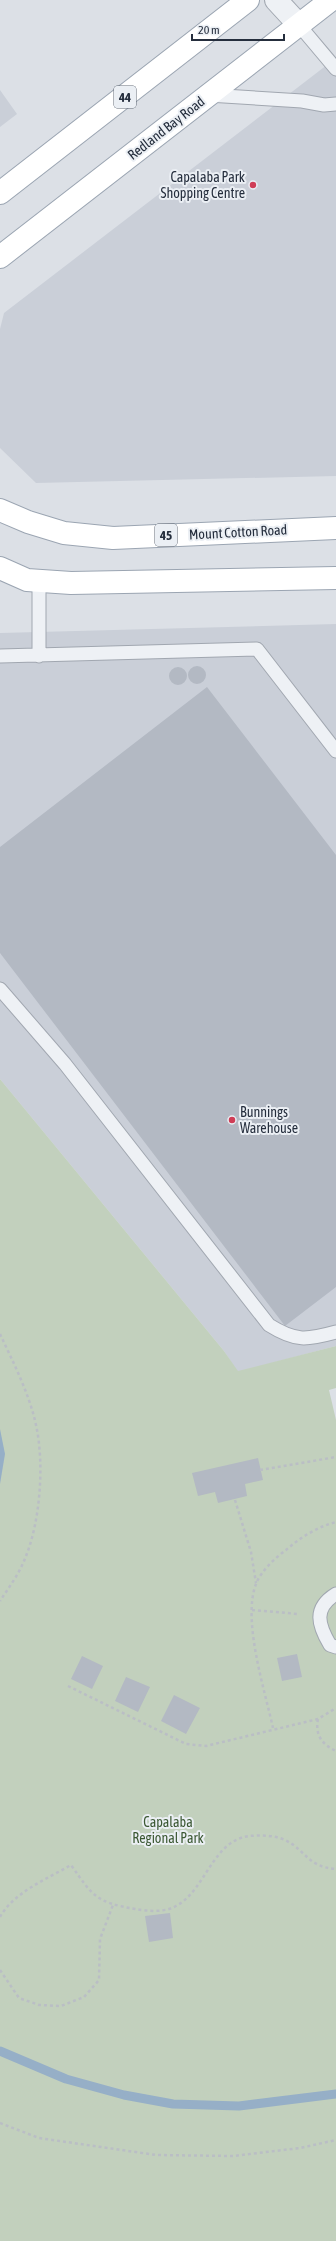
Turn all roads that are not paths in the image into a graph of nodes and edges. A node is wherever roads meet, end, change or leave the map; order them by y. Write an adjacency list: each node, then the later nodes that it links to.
1 (248, 0): 8 (main road, 44)
2 (276, 0): 4 (street)
3 (331, 3): 4 (main road, Redland Bay Road)
4 (299, 25): 5 (lane); 6 (main road, Redland Bay Road)
5 (336, 69)
6 (208, 95): 7 (lane); 9 (main road, Redland Bay Road)
7 (336, 104)
8 (0, 193)
9 (0, 256)
10 (0, 510): 11 (main road, Mount Cotton Road / 45)
11 (336, 528)
12 (0, 568): 15 (main road)
13 (0, 575): 15 (main road)
14 (336, 578): 15 (main road)
15 (33, 580): 17 (lane)
16 (0, 656): 17 (lane)
17 (39, 656): 18 (lane)
18 (336, 751)
19 (0, 989): 20 (lane)
20 (336, 1332)
21 (336, 1594): 22 (lane)
22 (336, 1647)

